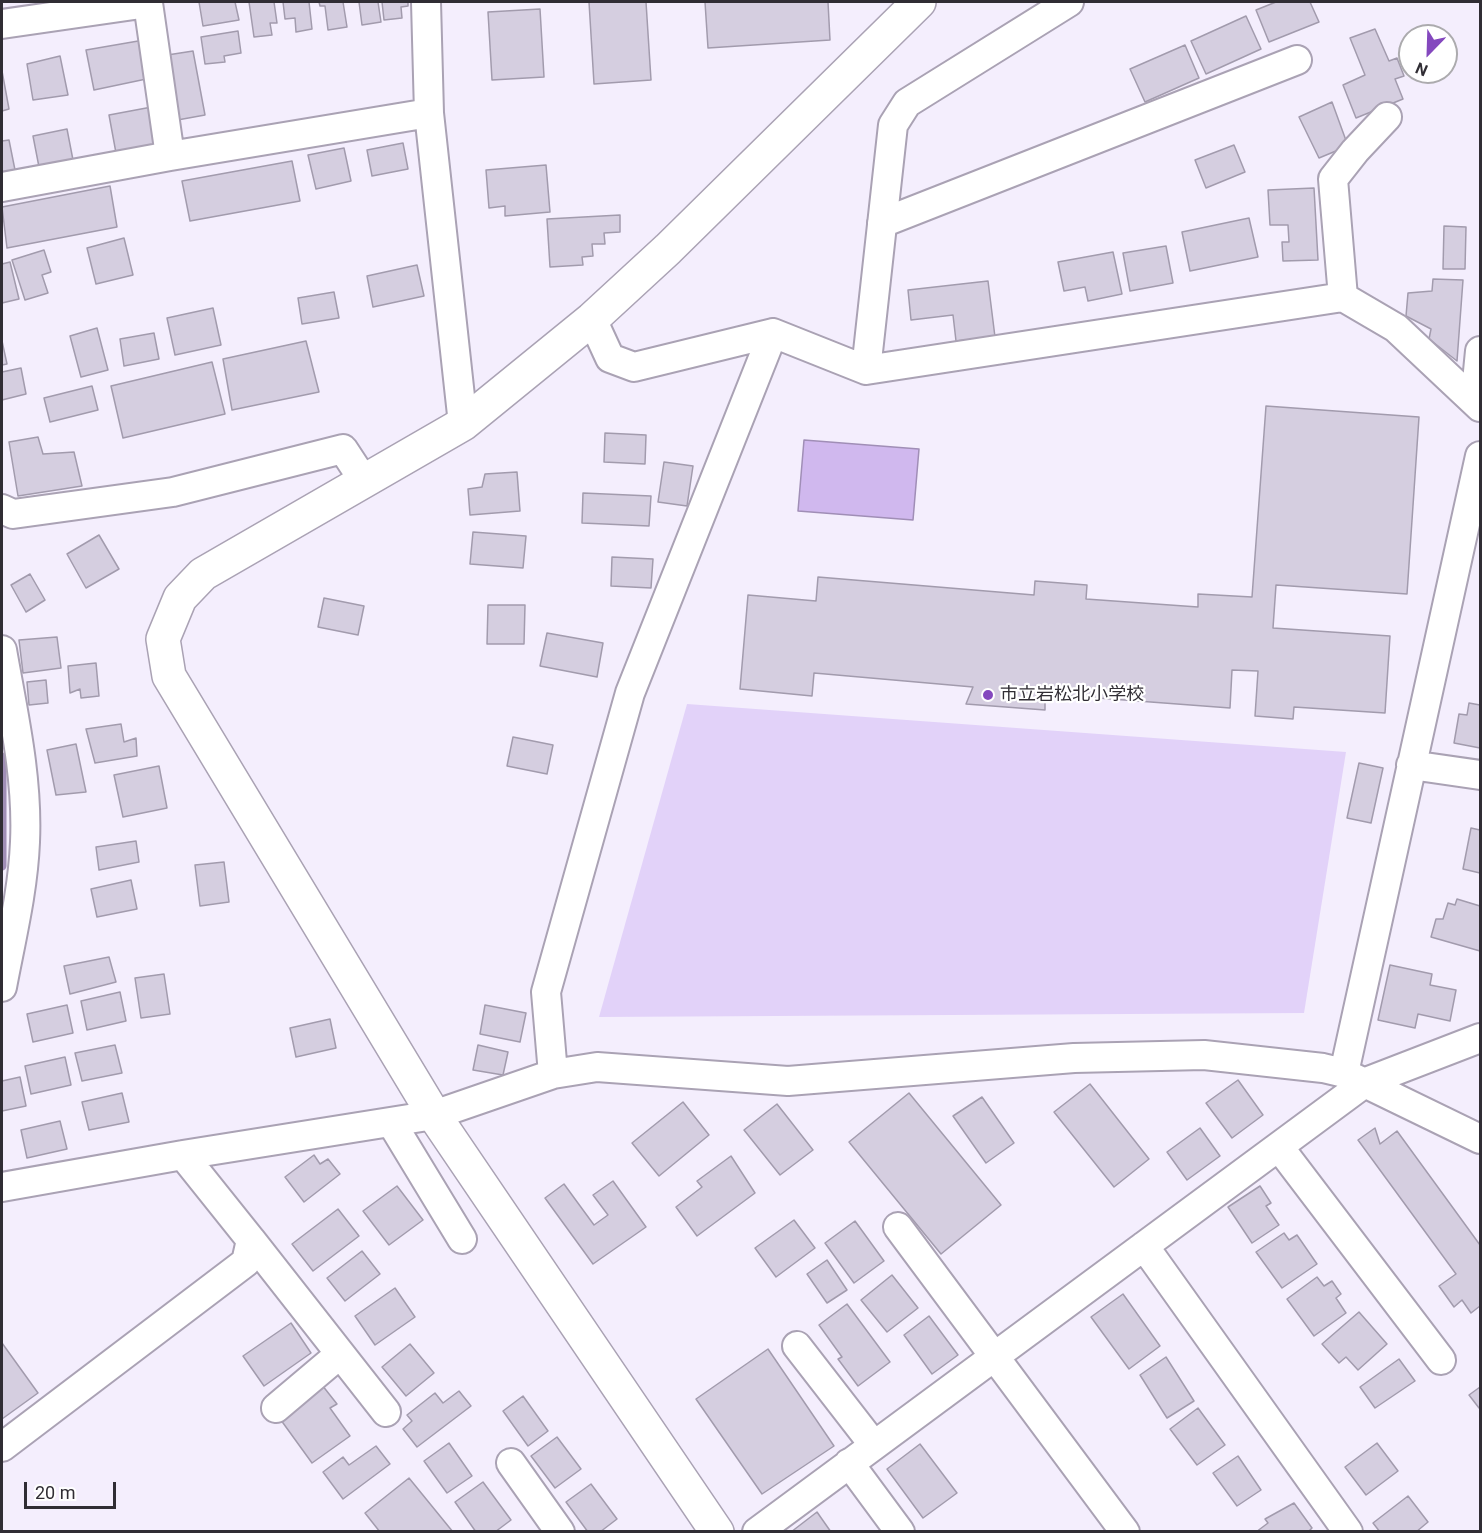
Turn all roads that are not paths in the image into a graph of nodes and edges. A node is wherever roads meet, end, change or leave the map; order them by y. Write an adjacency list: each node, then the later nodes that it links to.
1 (426, 2): 6 (street)
2 (919, 2): 12 (street)
3 (1065, 2): 10 (street)
4 (2, 24): 8 (street)
5 (1297, 60): 10 (street)
6 (429, 113): 8 (street); 17 (street)
7 (1387, 117): 11 (street)
8 (170, 156): 9 (street)
9 (2, 187)
10 (882, 223): 15 (street)
11 (1343, 297): 15 (street); 16 (street)
12 (592, 320): 13 (street); 17 (street)
13 (773, 333): 15 (street); 26 (street)
14 (1480, 351): 16 (street)
15 (866, 370)
16 (1478, 404)
17 (463, 424): 19 (street)
18 (1480, 456): 22 (street)
19 (364, 481): 20 (street); 28 (street)
20 (2, 509)
21 (2, 650): 24 (street)
22 (1411, 765): 23 (street); 27 (street)
23 (1480, 775)
24 (2, 987)
25 (1480, 1038): 27 (street)
26 (553, 1074): 27 (street); 28 (street)
27 (1355, 1078): 30 (street); 31 (street)
28 (434, 1115): 29 (street); 49 (street)
29 (391, 1122): 32 (street); 35 (street)
30 (1480, 1139)
31 (1279, 1147): 37 (street); 41 (street)
32 (183, 1155): 33 (street); 36 (street)
33 (2, 1187)
34 (898, 1227): 40 (street)
35 (462, 1239)
36 (251, 1240): 39 (street); 45 (street)
37 (1144, 1246): 40 (street); 53 (street)
38 (797, 1346): 44 (street)
39 (340, 1354): 42 (street); 43 (street)
40 (995, 1355): 44 (street); 52 (street)
41 (1441, 1360)
42 (276, 1408)
43 (386, 1412)
44 (873, 1444): 46 (street)
45 (2, 1447)
46 (849, 1462): 50 (street); 51 (street)
47 (511, 1463): 48 (street)
48 (560, 1532)
49 (717, 1532)
50 (757, 1532)
51 (900, 1532)
52 (1125, 1532)
53 (1348, 1532)

